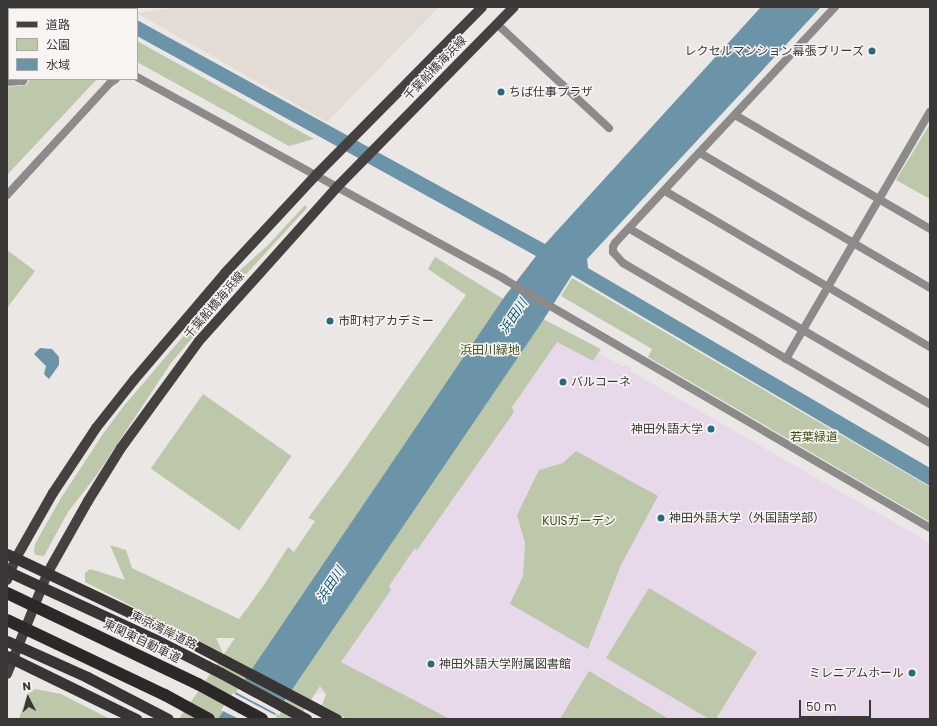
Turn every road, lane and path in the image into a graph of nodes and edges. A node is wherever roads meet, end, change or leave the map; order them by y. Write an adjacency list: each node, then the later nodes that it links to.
1 (482, 7): 13 (main road, 千葉船橋海浜線)
2 (514, 7): 4 (main road, 千葉船橋海浜線)
3 (835, 7): 10 (street)
4 (497, 24): 11 (street); 14 (main road, 千葉船橋海浜線)
5 (138, 78): 13 (street)
6 (24, 80): 8 (street)
7 (114, 80): 16 (street)
8 (7, 82)
9 (930, 112): 17 (street)
10 (735, 115): 12 (street); 17 (street)
11 (609, 128)
12 (700, 153): 15 (street); 20 (street)
13 (316, 175): 14 (street); 29 (main road, 千葉船橋海浜線)
14 (336, 187): 28 (street); 31 (main road, 千葉船橋海浜線)
15 (665, 191): 18 (street); 21 (street)
16 (7, 195)
17 (879, 199): 19 (street); 20 (street)
18 (630, 229): 23 (street); 25 (street)
19 (930, 229)
20 (854, 243): 21 (street); 22 (street)
21 (828, 287): 23 (street); 24 (street)
22 (930, 288)
23 (803, 330): 25 (street); 26 (street)
24 (930, 347)
25 (786, 359): 27 (street)
26 (930, 404)
27 (930, 442)
28 (930, 528)
29 (12, 556): 31 (highway); 32 (main road, 千葉船橋海浜線)
30 (7, 571): 43 (highway, 東京湾岸道路, bridge)
31 (48, 572): 36 (main road, 千葉船橋海浜線); 38 (highway)
32 (7, 580)
33 (7, 593): 42 (highway, 東関東自動車道, bridge)
34 (7, 620): 41 (highway, bridge)
35 (7, 641): 40 (highway, bridge)
36 (9, 658): 37 (main road, 千葉船橋海浜線); 39 (highway)
37 (7, 674)
38 (333, 717)
39 (136, 719)
40 (168, 719)
41 (209, 719)
42 (262, 719)
43 (306, 719)

